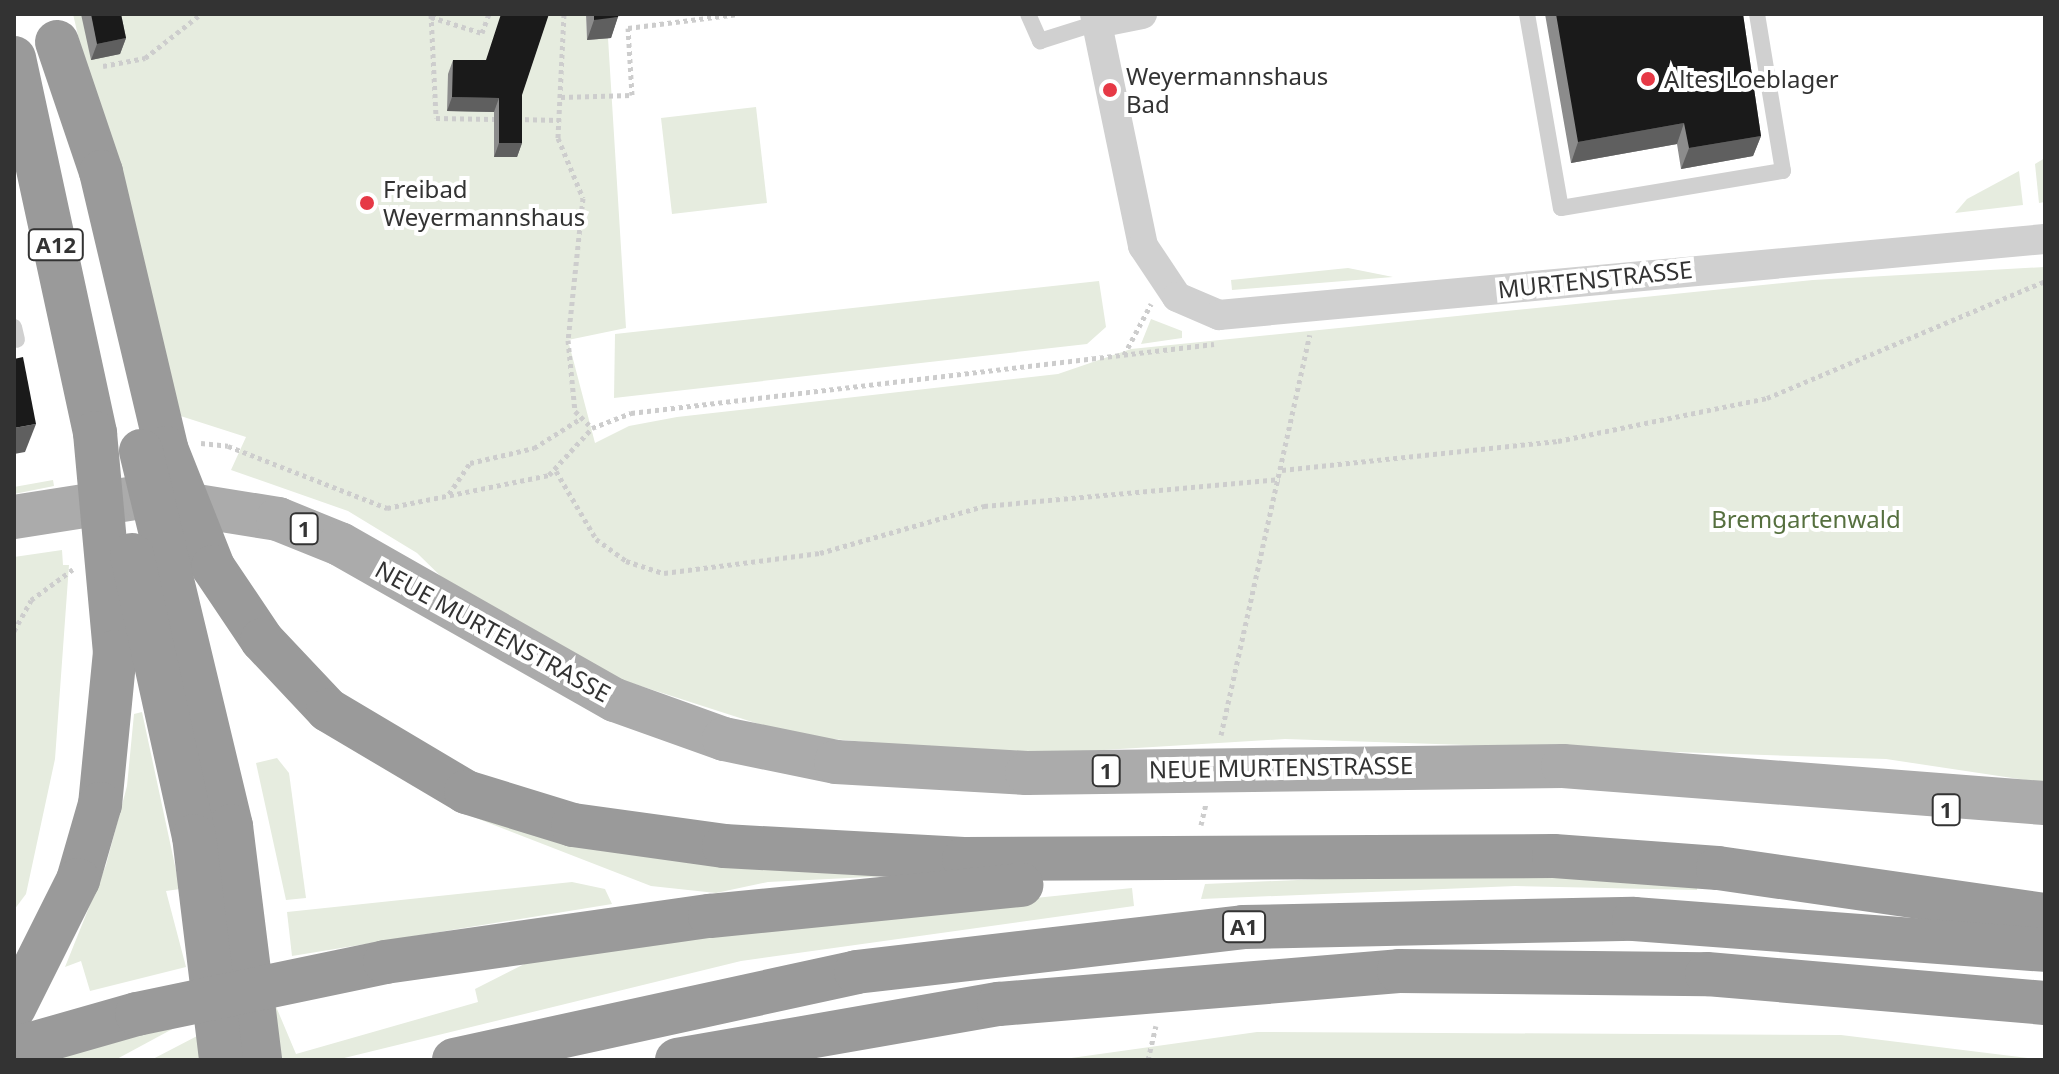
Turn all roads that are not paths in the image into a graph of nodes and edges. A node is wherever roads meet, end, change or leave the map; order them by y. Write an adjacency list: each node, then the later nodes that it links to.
1 (1028, 14): 5 (lane)
2 (1140, 14): 5 (street)
3 (1527, 14): 4 (lane)
4 (1757, 14)
5 (1096, 18): 8 (street, MURTENSTRASSE)
6 (54, 28): 11 (highway); 15 (highway)
7 (14, 57): 9 (lane); 11 (highway, A12)
8 (2045, 239)
9 (123, 498): 10 (main road, 1); 12 (main road, NEUE MURTENSTRASSE / 1)
10 (14, 517)
11 (125, 576): 16 (highway); 20 (highway)
12 (1847, 790): 13 (main road, NEUE MURTENSTRASSE / 1); 14 (main road, NEUE MURTENSTRASSE / 1)
13 (2045, 803)
14 (2045, 830)
15 (1350, 859): 17 (highway); 21 (highway)
16 (227, 915): 22 (highway); 23 (highway)
17 (2045, 915)
18 (2045, 950): 24 (highway, A1)
19 (2045, 1003): 25 (highway, A1)
20 (14, 1008)
21 (14, 1049)
22 (221, 1060)
23 (260, 1060)
24 (454, 1060)
25 (677, 1060)

